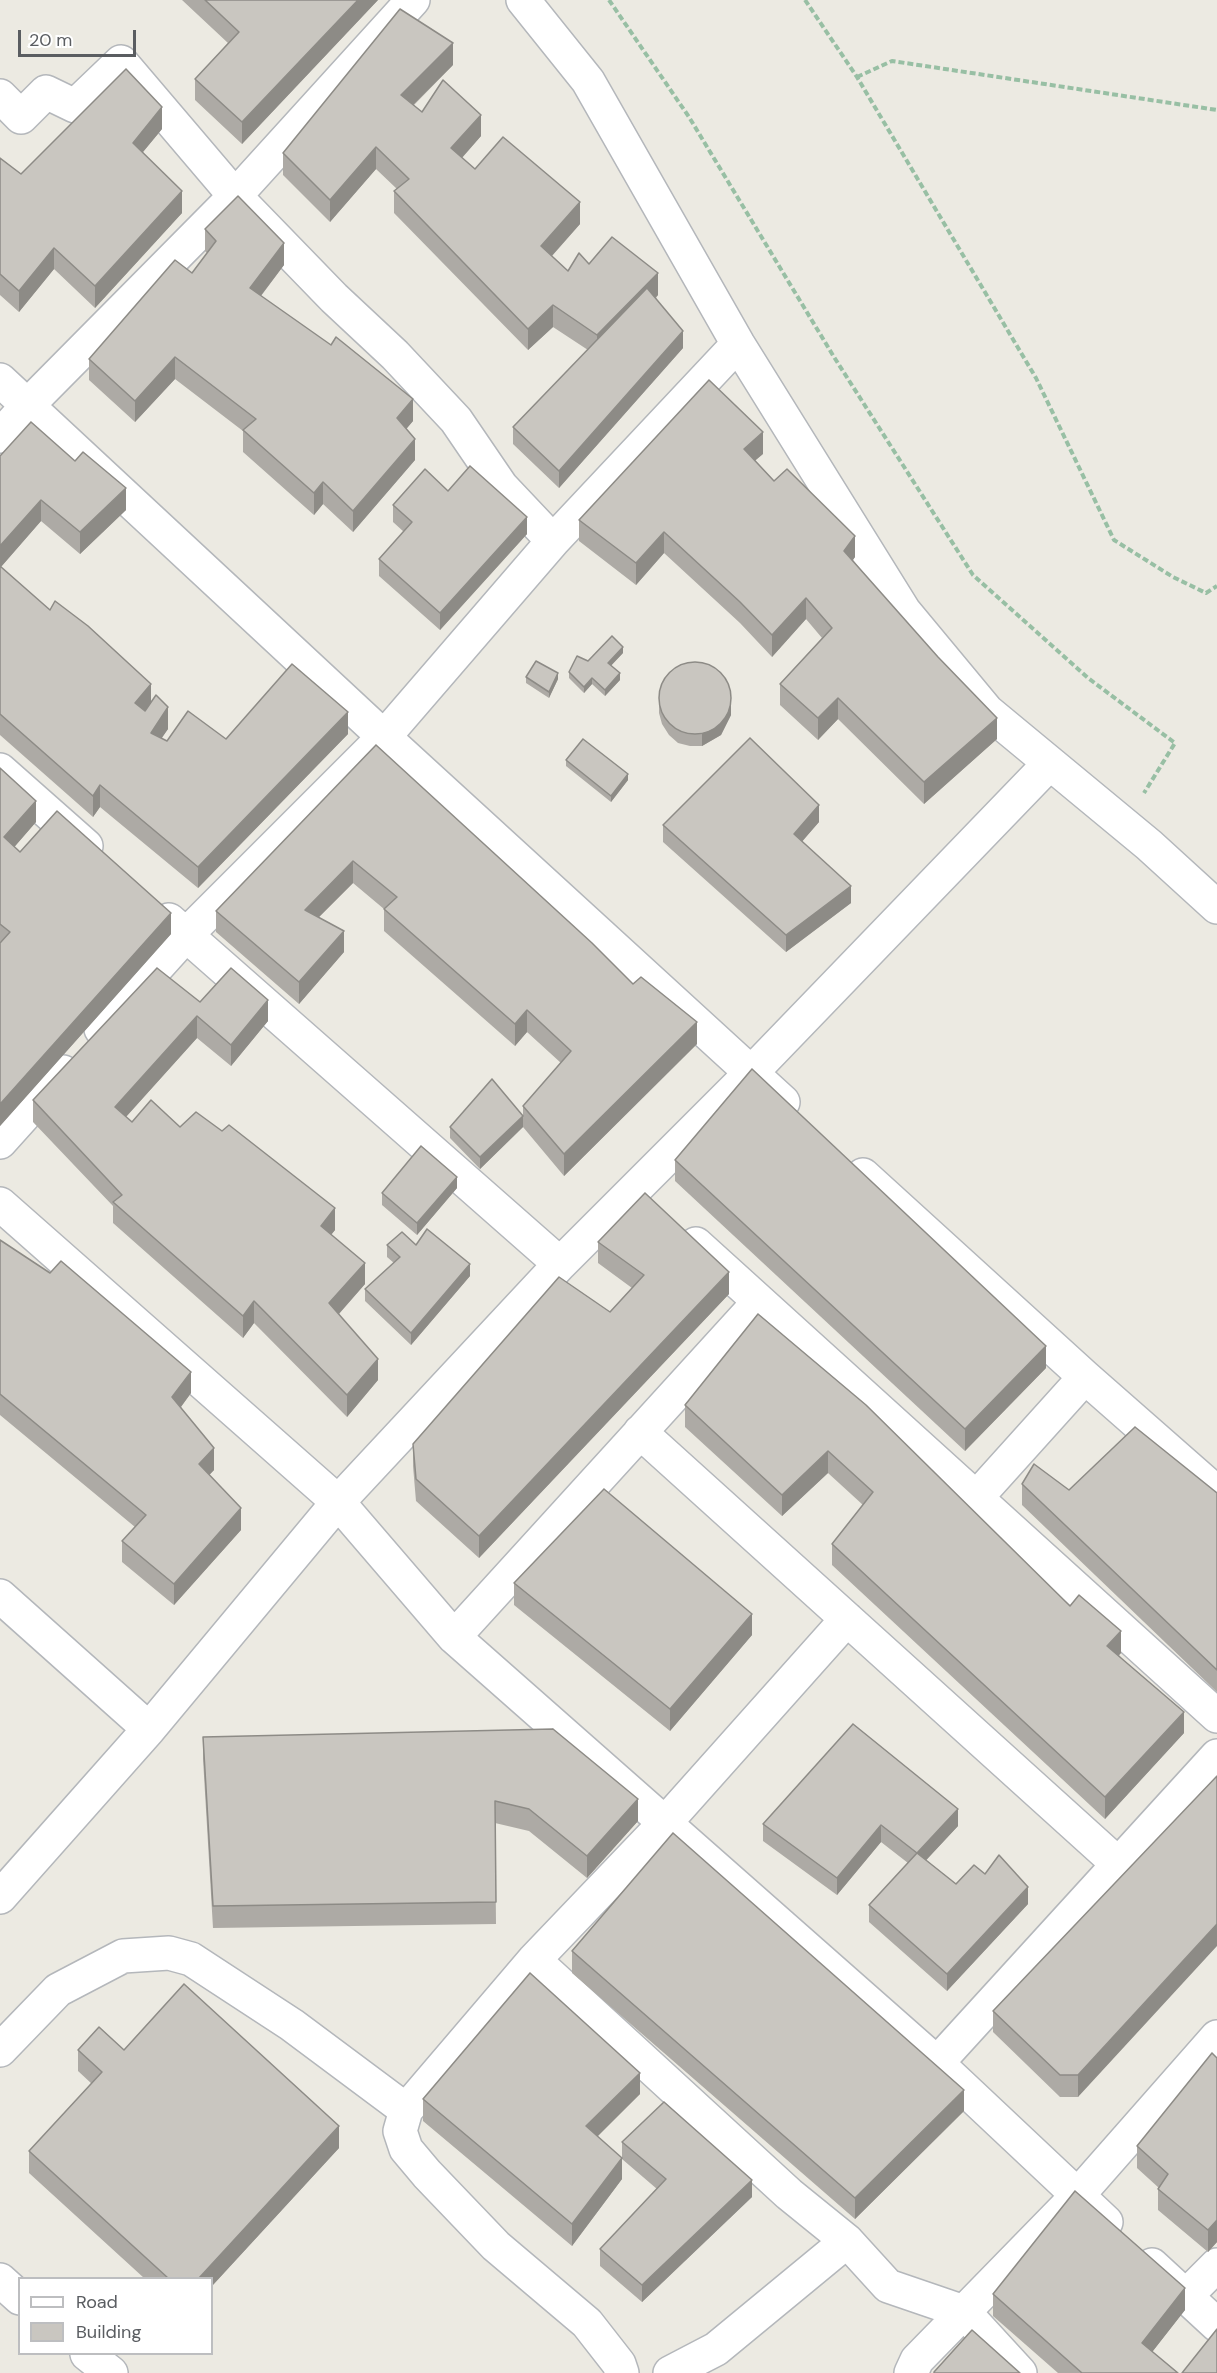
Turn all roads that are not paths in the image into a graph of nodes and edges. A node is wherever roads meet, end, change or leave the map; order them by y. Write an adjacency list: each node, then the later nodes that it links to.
1 (413, 0): 4 (street)
2 (523, 0): 5 (street)
3 (0, 96): 4 (street)
4 (235, 196): 7 (street); 9 (street)
5 (738, 344): 9 (street); 11 (street)
6 (0, 380): 7 (street)
7 (28, 405): 8 (street); 10 (street)
8 (0, 436)
9 (553, 542): 10 (street)
10 (384, 737): 16 (street); 17 (street)
11 (1049, 764): 15 (street); 17 (street)
12 (0, 770): 13 (street)
13 (106, 864)
14 (150, 903): 16 (street)
15 (1217, 907)
16 (186, 935): 19 (street); 23 (street)
17 (750, 1073): 18 (street); 22 (street)
18 (803, 1121)
19 (0, 1142)
20 (839, 1153): 25 (street)
21 (0, 1204): 29 (street)
22 (653, 1205): 23 (street); 24 (street)
23 (560, 1264): 29 (street)
24 (759, 1302): 26 (street); 28 (street)
25 (1085, 1377): 27 (street); 28 (street)
26 (640, 1432): 31 (street); 32 (street)
27 (1217, 1493)
28 (976, 1498): 33 (street)
29 (338, 1502): 32 (street); 34 (street)
30 (0, 1596): 34 (street)
31 (847, 1618): 36 (street); 37 (street)
32 (454, 1637): 36 (street)
33 (1217, 1716)
34 (149, 1729): 38 (street)
35 (1217, 1756): 37 (street)
36 (664, 1823): 39 (street); 42 (street)
37 (1118, 1864): 42 (street)
38 (0, 1897)
39 (534, 1960): 43 (street); 45 (street)
40 (1217, 2037): 44 (street)
41 (1, 2045): 43 (street)
42 (937, 2063): 44 (street)
43 (406, 2110): 54 (street)
44 (1078, 2195): 49 (street); 50 (street)
45 (847, 2241): 50 (street); 55 (street)
46 (1217, 2265): 49 (street)
47 (0, 2280): 48 (street)
48 (18, 2296)
49 (1185, 2297): 51 (street)
50 (964, 2312): 56 (street); 57 (street)
51 (1217, 2325)
52 (88, 2355): 53 (street)
53 (111, 2373)
54 (622, 2373)
55 (670, 2373)
56 (911, 2373)
57 (1020, 2373)

